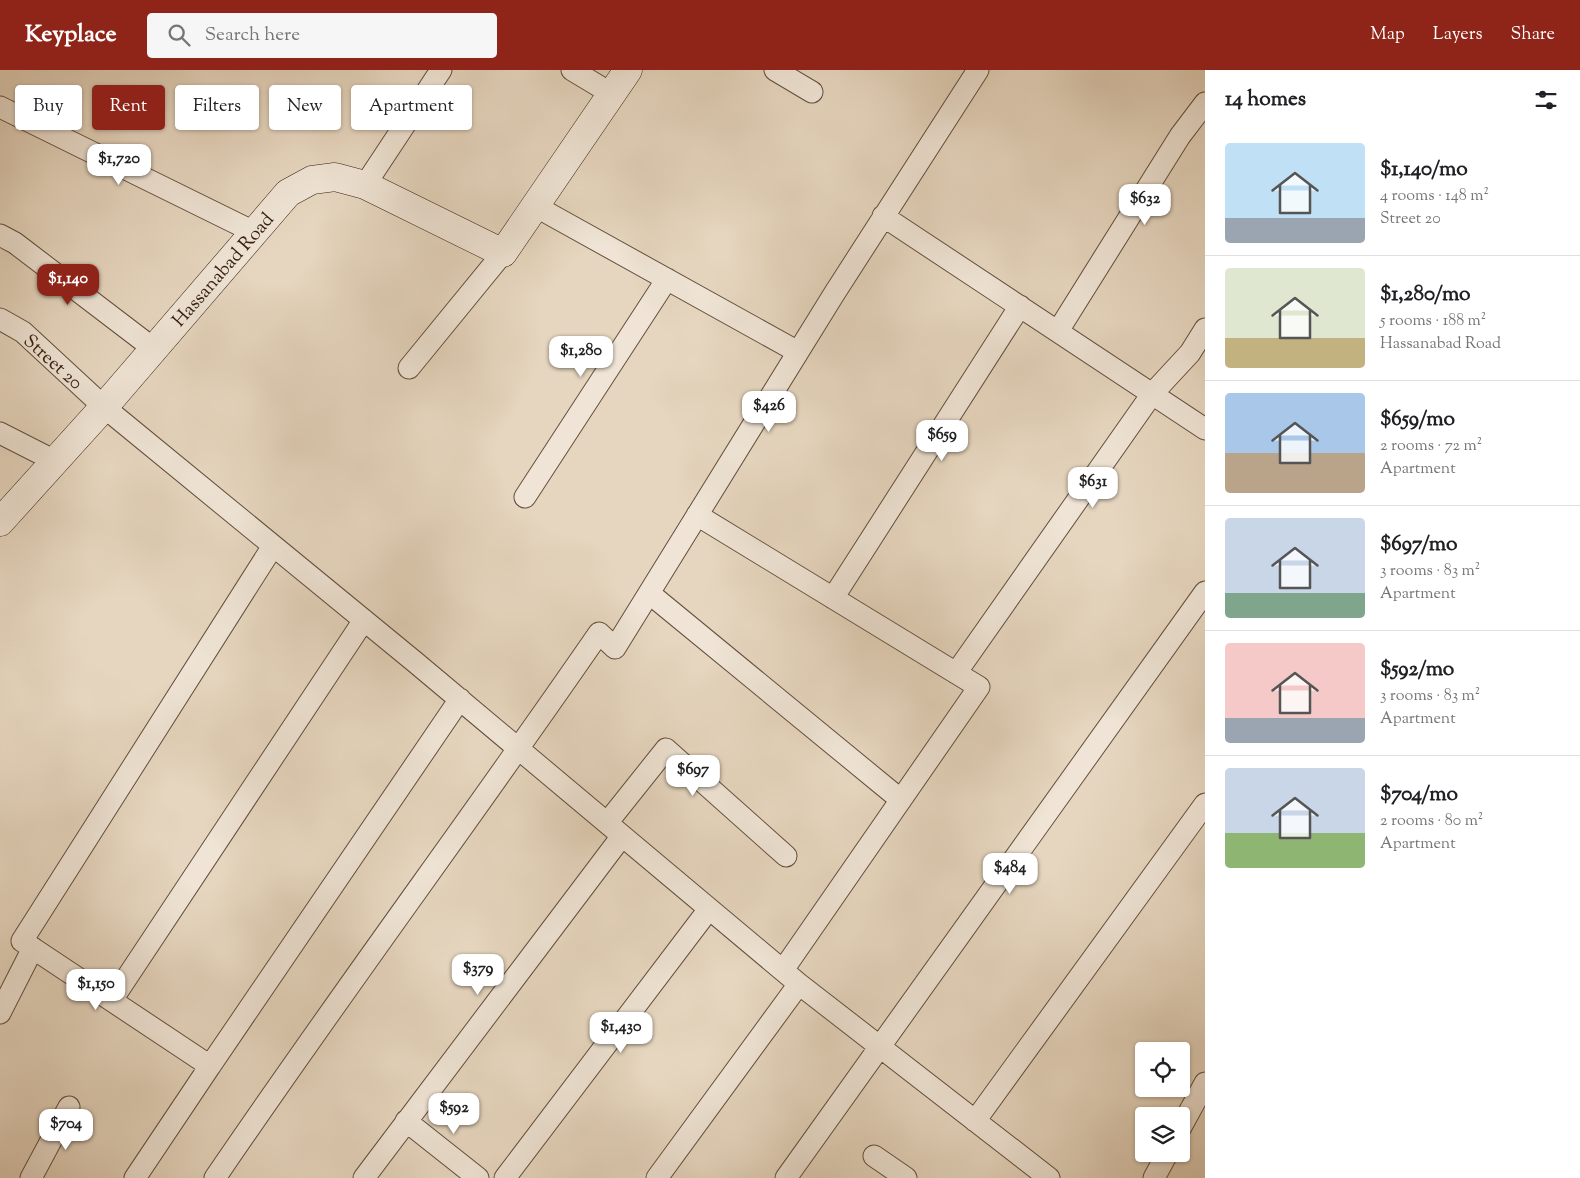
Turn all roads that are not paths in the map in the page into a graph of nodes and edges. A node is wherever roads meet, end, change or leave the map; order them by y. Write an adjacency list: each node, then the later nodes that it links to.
1 (441, 70): 10 (street)
2 (572, 70): 7 (street)
3 (628, 70): 7 (street)
4 (775, 70): 6 (street)
5 (978, 70): 12 (street)
6 (812, 92)
7 (612, 94): 11 (street)
8 (1205, 103): 20 (street)
9 (0, 107): 13 (street)
10 (365, 185): 13 (street, Hassanabad Road); 15 (street, Hassanabad Road)
11 (535, 206): 15 (street); 16 (street)
12 (883, 216): 17 (street); 22 (street)
13 (254, 232): 21 (street, Hassanabad Road)
14 (0, 235): 21 (street)
15 (504, 254): 23 (street)
16 (666, 279): 22 (street); 29 (street)
17 (1020, 306): 20 (street); 35 (street)
18 (0, 319): 25 (street, Street 20)
19 (1205, 329): 24 (street)
20 (1058, 331): 24 (street)
21 (154, 349): 25 (street, Hassanabad Road)
22 (798, 352): 30 (street)
23 (408, 368)
24 (1152, 394): 26 (street); 37 (street)
25 (104, 407): 28 (street, Hassanabad Road); 32 (street, Street 20)
26 (1205, 429)
27 (0, 433): 28 (street)
28 (55, 461): 31 (street, Hassanabad Road)
29 (525, 497)
30 (697, 515): 34 (street); 35 (street)
31 (0, 522)
32 (273, 546): 36 (street, Street 20); 45 (street)
33 (1205, 592): 49 (street)
34 (649, 593): 39 (street); 40 (street)
35 (833, 598): 37 (street)
36 (364, 620): 38 (street, Street 20); 47 (street)
37 (956, 673): 40 (street)
38 (460, 699): 39 (street, Street 20); 50 (street)
39 (519, 750): 42 (street, Street 20); 60 (street)
40 (901, 800): 46 (street)
41 (1205, 804): 55 (street)
42 (615, 829): 43 (street); 44 (street, Street 20); 54 (street)
43 (786, 856)
44 (709, 908): 46 (street, Street 20); 63 (street)
45 (33, 948): 47 (street); 48 (street)
46 (791, 977): 49 (street, Street 20); 64 (street)
47 (112, 1000): 50 (street)
48 (0, 1013)
49 (879, 1046): 55 (street, Street 20); 65 (street)
50 (210, 1066): 59 (street)
51 (1205, 1083): 53 (street)
52 (69, 1107): 58 (street)
53 (1190, 1110)
54 (406, 1121): 61 (street); 62 (street)
55 (975, 1121): 67 (street, Street 20)
56 (874, 1156): 66 (street)
57 (1163, 1162): 68 (street)
58 (32, 1178)
59 (135, 1178)
60 (215, 1178)
61 (364, 1178)
62 (478, 1178)
63 (505, 1178)
64 (657, 1178)
65 (786, 1178)
66 (906, 1178)
67 (1049, 1178)
68 (1154, 1178)

